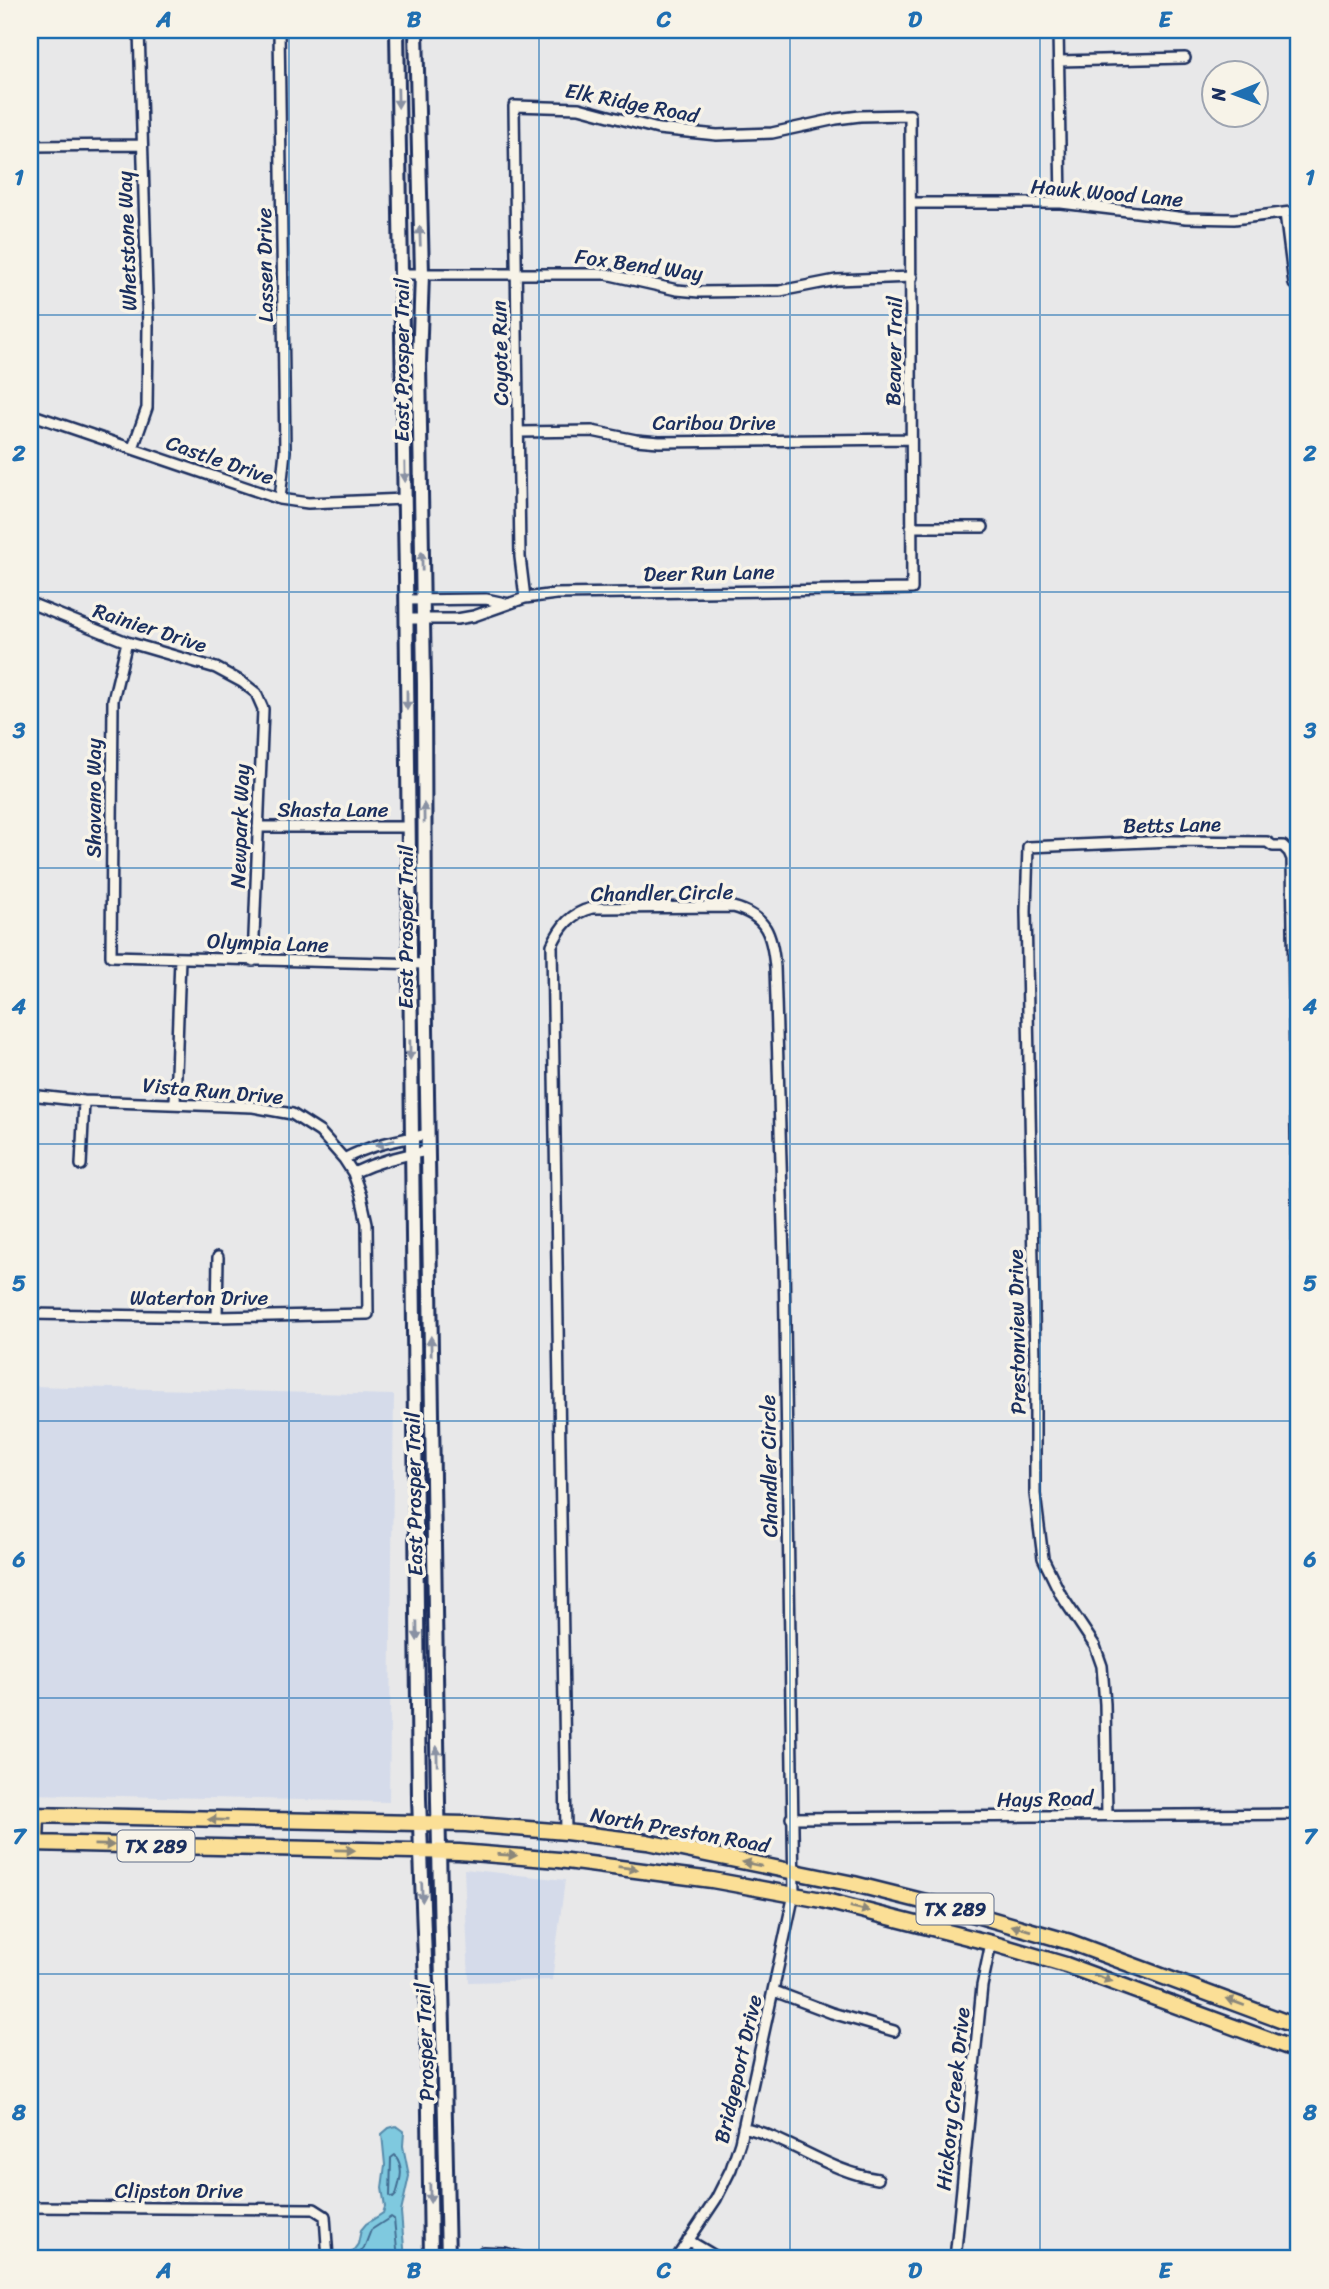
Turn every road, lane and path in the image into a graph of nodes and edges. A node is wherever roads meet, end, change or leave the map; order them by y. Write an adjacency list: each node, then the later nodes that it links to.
1 (139, 30): 10 (street, Whetstone Way)
2 (279, 30): 25 (street, Lassen Drive)
3 (397, 30): 17 (main road, East Prosper Trail, one-way to 17)
4 (416, 30): 18 (main road, East Prosper Trail, one-way to 4)
5 (1058, 30): 7 (street)
6 (1185, 58): 7 (street)
7 (1059, 61): 13 (street)
8 (514, 106): 9 (street, Elk Ridge Road); 16 (street, Coyote Run)
9 (910, 115): 12 (street, Beaver Trail)
10 (141, 145): 11 (street); 24 (street, Whetstone Way)
11 (30, 146)
12 (911, 203): 13 (street, Hawk Wood Lane); 19 (street, Beaver Trail)
13 (1061, 203): 15 (street, Hawk Wood Lane)
14 (1299, 211): 15 (street, Hawk Wood Lane)
15 (1285, 213): 20 (street)
16 (516, 273): 18 (street, Fox Bend Way); 19 (street, Fox Bend Way); 22 (street, Coyote Run)
17 (401, 274): 18 (street, Fox Bend Way); 26 (main road, East Prosper Trail, one-way to 26)
18 (422, 274): 32 (main road, East Prosper Trail, one-way to 18)
19 (912, 277): 23 (street, Beaver Trail)
20 (1294, 284)
21 (30, 414): 24 (street, Castle Drive)
22 (519, 432): 23 (street, Caribou Drive); 30 (street, Coyote Run)
23 (910, 439): 27 (street, Beaver Trail)
24 (132, 448): 25 (street, Castle Drive)
25 (280, 499): 26 (street, Castle Drive)
26 (405, 499): 31 (main road, East Prosper Trail)
27 (911, 527): 28 (street); 29 (street, Beaver Trail)
28 (983, 527)
29 (912, 589): 30 (street, Deer Run Lane)
30 (525, 598): 34 (street, Deer Run Lane)
31 (406, 600): 32 (street, Deer Run Lane); 35 (main road, East Prosper Trail)
32 (423, 600): 34 (street, Deer Run Lane); 36 (main road, East Prosper Trail)
33 (30, 603): 37 (street, Rainier Drive)
34 (507, 603): 36 (street, Deer Run Lane)
35 (407, 620): 36 (street, Deer Run Lane); 40 (main road, East Prosper Trail, one-way to 40)
36 (423, 620): 47 (main road, East Prosper Trail, one-way to 36)
37 (127, 642): 38 (street, Rainier Drive); 43 (street, Shavano Way)
38 (256, 693): 39 (street, Newpark Way)
39 (258, 827): 40 (street, Shasta Lane); 45 (street, Newpark Way)
40 (407, 827): 46 (main road, East Prosper Trail)
41 (1043, 846): 42 (street, Betts Lane); 67 (street, Prestonview Drive)
42 (1295, 859): 55 (street)
43 (111, 956): 44 (street, Olympia Lane)
44 (180, 958): 45 (street, Olympia Lane); 50 (street)
45 (253, 961): 46 (street, Olympia Lane)
46 (409, 964): 47 (street, Olympia Lane); 52 (main road, East Prosper Trail, one-way to 52)
47 (425, 964): 51 (main road, East Prosper Trail)
48 (30, 1095): 49 (street, Vista Run Drive)
49 (84, 1101): 50 (street, Vista Run Drive); 57 (street)
50 (175, 1103): 56 (street, Vista Run Drive)
51 (428, 1134): 52 (street); 53 (main road, East Prosper Trail)
52 (411, 1137): 54 (main road, East Prosper Trail); 56 (street, one-way to 56)
53 (428, 1151): 54 (street); 65 (main road, East Prosper Trail, one-way to 53)
54 (411, 1153): 58 (street); 64 (main road, East Prosper Trail)
55 (1298, 1157): 63 (street)
56 (344, 1159): 58 (street, Vista Run Drive)
57 (81, 1165)
58 (353, 1174): 61 (street, Vista Run Drive)
59 (218, 1257): 62 (street)
60 (30, 1314): 62 (street, Waterton Drive)
61 (368, 1314): 62 (street, Waterton Drive)
62 (217, 1317)
63 (1299, 1334)
64 (416, 1567): 65 (main road); 70 (main road, East Prosper Trail, one-way to 70)
65 (435, 1567): 71 (main road, East Prosper Trail, one-way to 65)
66 (1299, 1814): 67 (street, Hays Road)
67 (1107, 1815): 69 (street, Hays Road)
68 (33, 1816): 70 (main road, North Preston Road / TX 289, one-way to 68); 73 (main road)
69 (791, 1818): 72 (street, Chandler Circle); 76 (street, Chandler Circle)
70 (419, 1824): 71 (main road, North Preston Road / TX 289); 74 (main road, Prosper Trail)
71 (438, 1824): 72 (main road, North Preston Road / TX 289); 75 (main road, Prosper Trail)
72 (566, 1832): 76 (main road, North Preston Road / TX 289, one-way to 72)
73 (33, 1843): 74 (main road, North Preston Road / TX 289, one-way to 74)
74 (421, 1852): 75 (main road, North Preston Road / TX 289); 84 (main road, Prosper Trail, one-way to 84)
75 (439, 1852): 77 (main road, North Preston Road / TX 289, one-way to 77); 85 (main road, Prosper Trail)
76 (792, 1872): 77 (street, Bridgeport Drive); 80 (main road, North Preston Road / TX 289, one-way to 76)
77 (794, 1894): 78 (main road, North Preston Road / TX 289, one-way to 78); 79 (street, Bridgeport Drive)
78 (991, 1943): 82 (main road, North Preston Road / TX 289, one-way to 82); 96 (street, Hickory Creek Drive)
79 (774, 1991): 81 (street); 83 (street, Bridgeport Drive)
80 (1299, 2027)
81 (894, 2031)
82 (1299, 2051)
83 (743, 2127): 86 (street); 88 (street, Bridgeport Drive)
84 (430, 2158): 85 (main road); 91 (main road, Prosper Trail, one-way to 91)
85 (447, 2158): 92 (main road, Prosper Trail)
86 (878, 2179)
87 (30, 2207): 90 (street, Clipston Drive)
88 (688, 2240): 94 (street, Bridgeport Drive); 95 (street)
89 (484, 2252): 93 (street)
90 (328, 2259)
91 (431, 2259)
92 (448, 2259)
93 (526, 2259)
94 (676, 2259)
95 (720, 2259)
96 (955, 2259)

